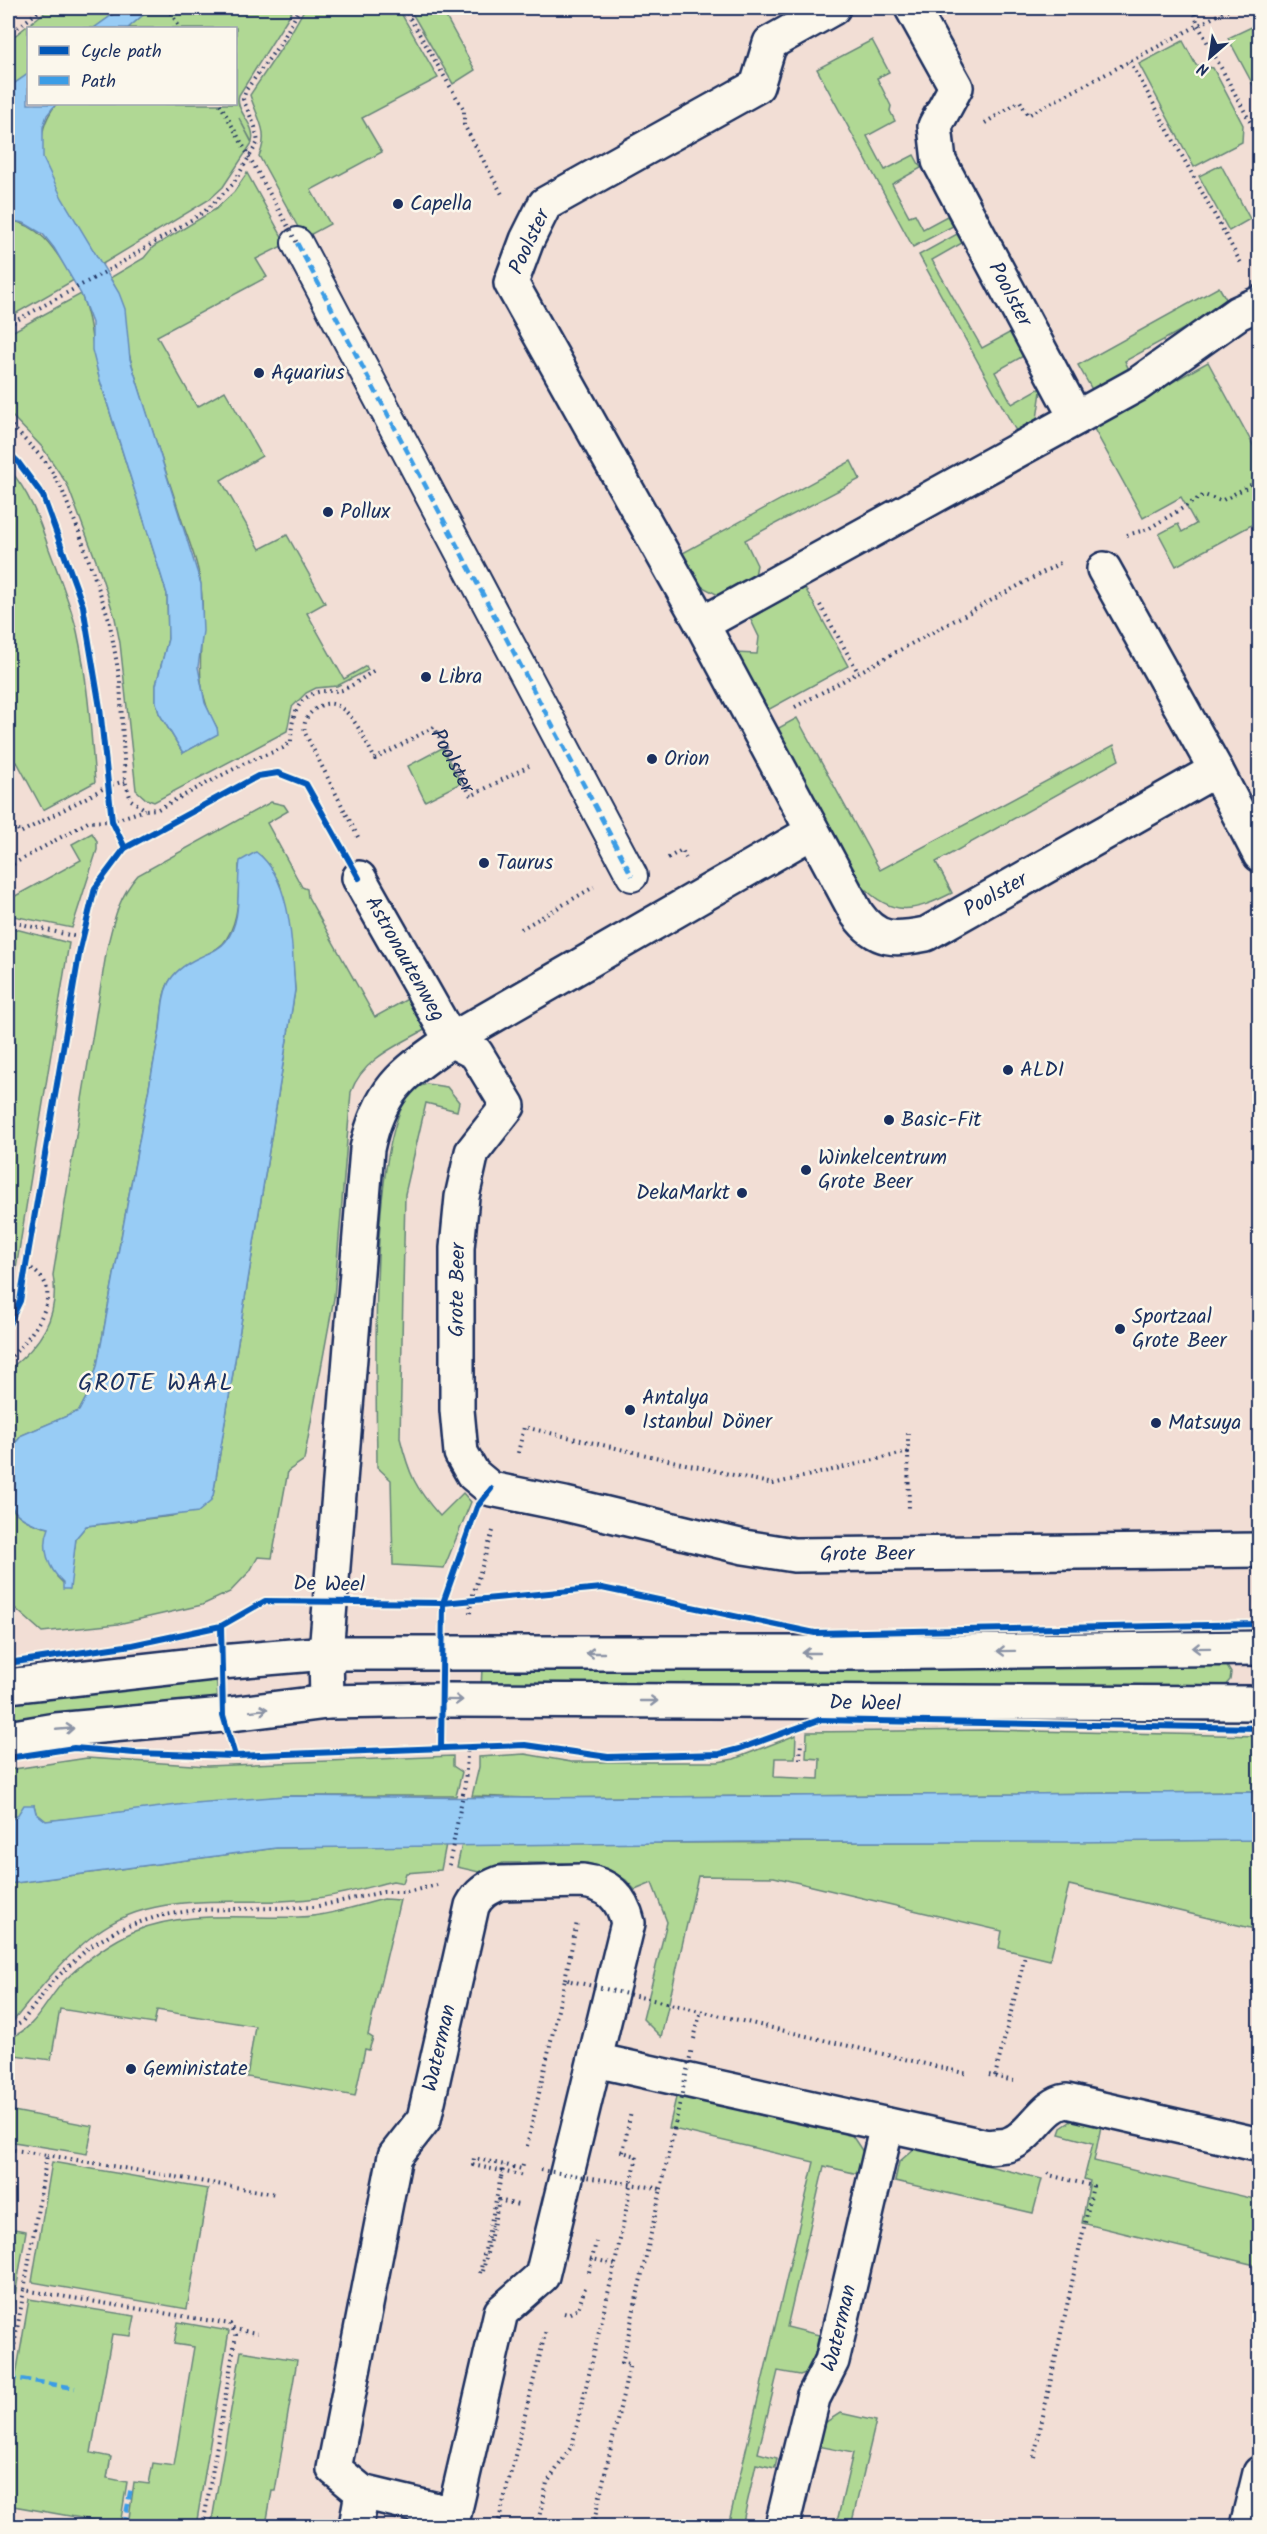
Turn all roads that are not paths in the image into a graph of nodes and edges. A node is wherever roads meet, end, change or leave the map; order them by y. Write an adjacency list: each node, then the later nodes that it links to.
1 (833, 8): 7 (street, Poolster)
2 (912, 8): 5 (street, Poolster)
3 (297, 243): 11 (street)
4 (1260, 303): 5 (street)
5 (1076, 418): 7 (street)
6 (1104, 568): 8 (street)
7 (702, 624): 9 (street, Poolster)
8 (1216, 770): 9 (street, Poolster); 10 (street)
9 (812, 832): 13 (street)
10 (1260, 855)
11 (630, 871)
12 (359, 878): 13 (street, Astronautenweg)
13 (451, 1040): 14 (street, Grote Beer); 16 (street)
14 (1260, 1550)
15 (1260, 1648): 16 (street, one-way to 16)
16 (326, 1653): 17 (street); 18 (street)
17 (8, 1686)
18 (327, 1702): 19 (street, De Weel, one-way to 19); 20 (street, De Weel, one-way to 18)
19 (1260, 1703)
20 (8, 1738)
21 (595, 2060): 22 (street); 25 (street, Waterman); 25 (street, Waterman)
22 (887, 2125): 23 (street); 27 (street, Waterman)
23 (1260, 2145)
24 (1260, 2473): 28 (street)
25 (362, 2492): 26 (street)
26 (356, 2526)
27 (782, 2526)
28 (1247, 2526)

